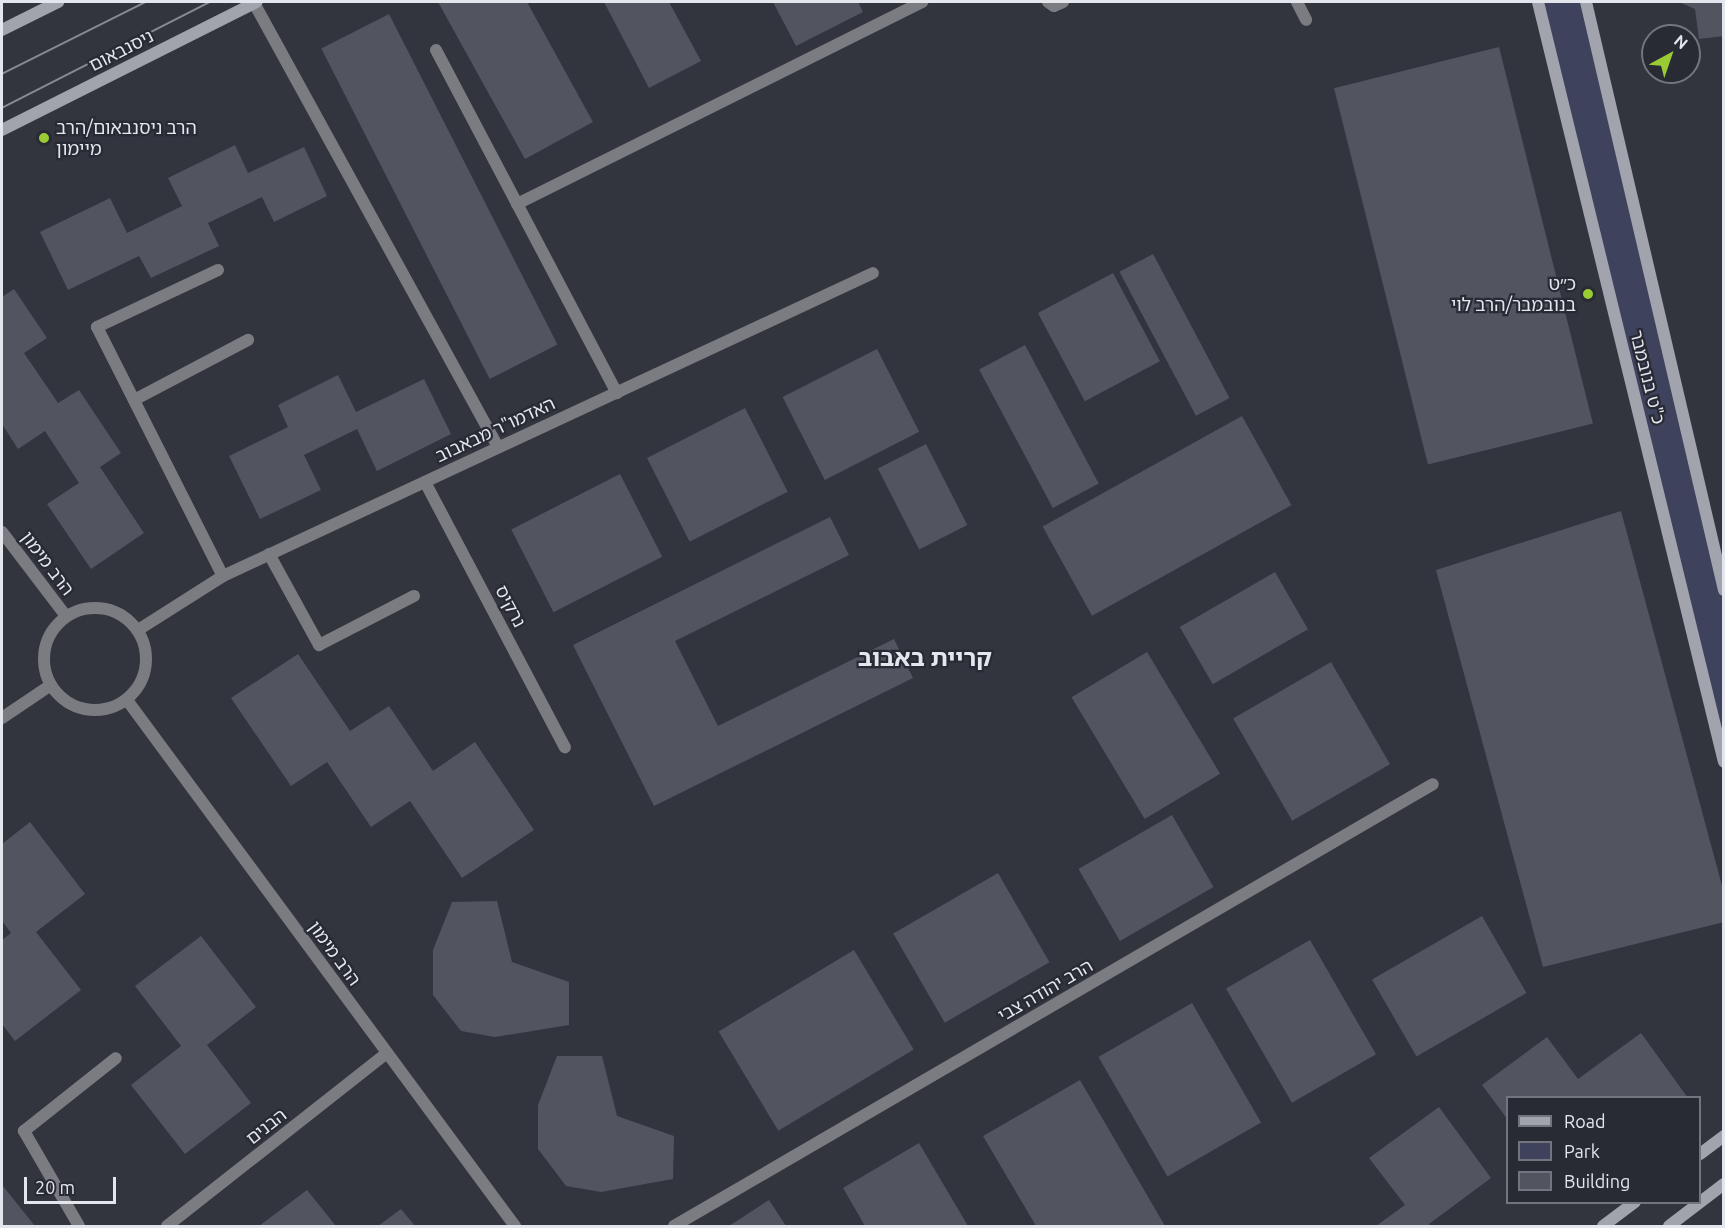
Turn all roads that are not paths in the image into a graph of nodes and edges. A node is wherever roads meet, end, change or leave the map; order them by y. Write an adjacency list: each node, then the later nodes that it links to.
1 (58, 2): 10 (street)
2 (255, 2): 12 (street, ניסנבאום); 19 (street)
3 (923, 2): 13 (street)
4 (1048, 2): 5 (street)
5 (1063, 2)
6 (1297, 2): 9 (street)
7 (1538, 2): 32 (street, כ"ט בנובמבר)
8 (1586, 2): 24 (street, כ"ט בנובמבר)
9 (1306, 20)
10 (2, 30)
11 (436, 50): 13 (street)
12 (2, 130)
13 (517, 204): 17 (street)
14 (218, 270): 18 (street)
15 (873, 273): 17 (street, האדמו"ר מבאבוב)
16 (248, 340): 18 (street)
17 (616, 393): 19 (street, האדמו"ר מבאבוב)
18 (134, 400): 23 (street)
19 (498, 447): 20 (street, האדמו"ר מבאבוב)
20 (424, 482): 22 (street, האדמו"ר מבאבוב); 31 (street, נרקיס)
21 (2, 532): 26 (street, הרב מימון)
22 (269, 554): 23 (street, האדמו"ר מבאבוב); 25 (street)
23 (223, 576): 27 (street, האדמו"ר מבאבוב)
24 (1724, 590)
25 (414, 596)
26 (66, 616): 27 (street); 28 (street)
27 (138, 630): 29 (street)
28 (51, 685): 29 (street); 30 (street)
29 (127, 700): 34 (street, הרב מימון)
30 (2, 718)
31 (565, 747)
32 (1724, 762)
33 (1433, 784): 45 (street, הרב יהודה צבי)
34 (387, 1053): 43 (street, הבנים); 44 (street, הרב מימון)
35 (116, 1058): 42 (street)
36 (1724, 1136): 37 (street)
37 (1701, 1153)
38 (1724, 1184): 39 (street)
39 (1701, 1202)
40 (1634, 1204): 46 (street)
41 (1698, 1204): 47 (street)
42 (79, 1227)
43 (167, 1227)
44 (515, 1227)
45 (674, 1227)
46 (1603, 1227)
47 (1668, 1227)

